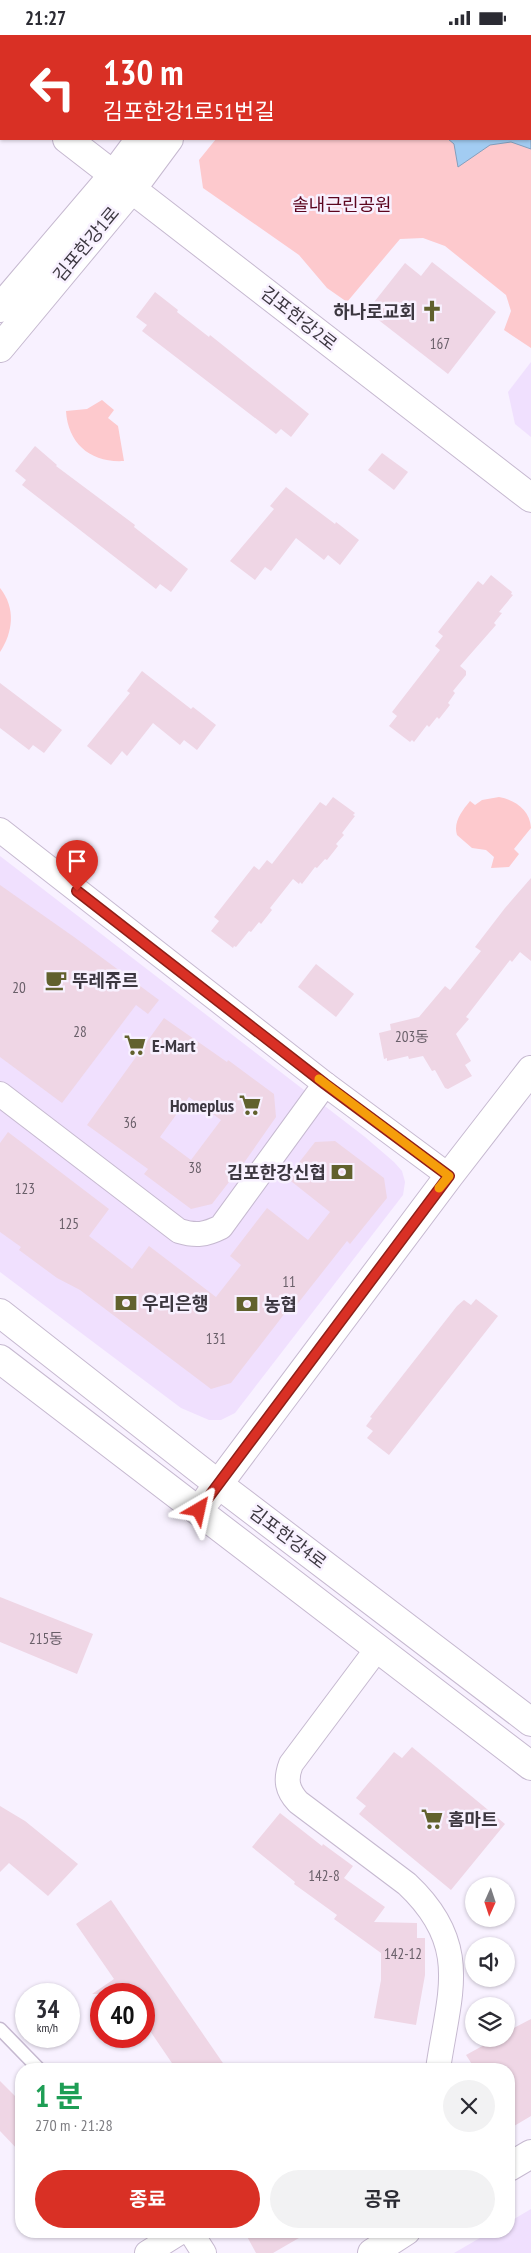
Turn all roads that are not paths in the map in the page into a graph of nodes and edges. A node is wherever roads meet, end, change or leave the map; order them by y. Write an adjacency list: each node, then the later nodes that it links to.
1 (68, 140): 4 (street, 김포한강2로)
2 (140, 140): 4 (street, 김포한강1로)
3 (168, 140): 4 (street, 김포한강1로)
4 (123, 181): 5 (street, 김포한강1로); 6 (street, 김포한강1로); 7 (street, 김포한강2로)
5 (0, 308)
6 (0, 348)
7 (531, 498)
8 (0, 830): 10 (street)
9 (531, 1070): 12 (street)
10 (325, 1084): 11 (street); 12 (street)
11 (0, 1094)
12 (449, 1176): 15 (street)
13 (0, 1313): 15 (street, 김포한강4로)
14 (2, 1364): 16 (street, 김포한강4로)
15 (218, 1484): 16 (street); 18 (street, 김포한강4로)
16 (199, 1510): 17 (street, 김포한강4로)
17 (378, 1649): 19 (street, 김포한강4로); 22 (street)
18 (531, 1722)
19 (531, 1766)
20 (0, 2029): 21 (lane)
21 (33, 2063)
22 (439, 2063)
23 (531, 2154): 24 (street)
24 (515, 2163)
25 (531, 2163): 26 (street)
26 (515, 2172)
27 (171, 2238): 31 (street)
28 (194, 2238): 32 (street)
29 (395, 2238): 33 (street)
30 (410, 2238): 34 (street)
31 (147, 2253)
32 (204, 2253)
33 (372, 2253)
34 (387, 2253)

